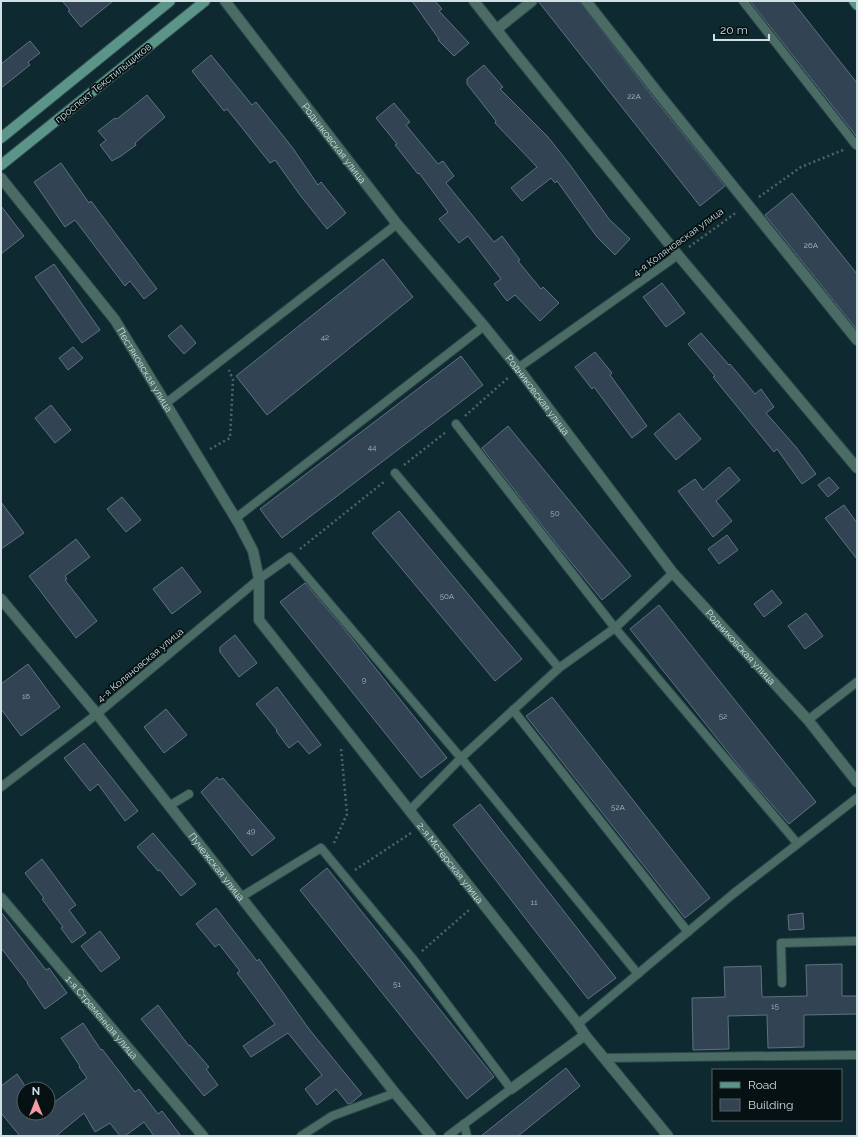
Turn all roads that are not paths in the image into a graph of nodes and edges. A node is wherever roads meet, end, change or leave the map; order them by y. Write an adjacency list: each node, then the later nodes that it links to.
1 (170, 1): 11 (main road)
2 (205, 1): 13 (main road, проспект Текстильщиков)
3 (225, 1): 15 (street, Родниковская улица)
4 (474, 1): 10 (street)
5 (532, 1): 10 (street)
6 (586, 1): 18 (street)
7 (743, 1): 12 (lane)
8 (854, 1): 9 (main road)
9 (857, 5)
10 (497, 29): 16 (street)
11 (1, 138)
12 (856, 145)
13 (1, 165)
14 (1, 178): 20 (street, Пестяковская улица)
15 (397, 224): 17 (street, Родниковская улица); 20 (lane)
16 (678, 255): 19 (lane, 4-я Коляновская улица); 22 (street)
17 (484, 326): 19 (street, Родниковская улица); 24 (lane)
18 (857, 340)
19 (518, 368): 25 (street, Родниковская улица)
20 (165, 404): 24 (street, Пестяковская улица)
21 (456, 424): 28 (lane)
22 (857, 468)
23 (395, 473): 29 (lane)
24 (236, 518): 26 (street, Пестяковская улица)
25 (673, 573): 28 (lane); 33 (street, Родниковская улица)
26 (258, 579): 32 (lane, 4-я Коляновская улица); 34 (lane, 4-я Коляновская улица); 40 (street, 2-я Мстерская улица)
27 (1, 599): 32 (street, Пучежская улица)
28 (615, 628): 29 (lane); 41 (lane)
29 (559, 668): 31 (lane)
30 (857, 682): 33 (lane)
31 (513, 710): 34 (lane); 44 (lane)
32 (97, 714): 36 (lane, 4-я Коляновская улица); 39 (street, Пучежская улица)
33 (808, 720): 35 (street, Родниковская улица)
34 (461, 758): 40 (lane); 46 (lane)
35 (857, 782)
36 (1, 787)
37 (189, 794): 39 (lane)
38 (857, 798): 41 (lane)
39 (169, 806): 42 (street, Пучежская улица)
40 (410, 811): 48 (street, 2-я Мстерская улица)
41 (797, 843): 44 (lane)
42 (241, 897): 52 (lane); 53 (street, Пучежская улица)
43 (1, 898): 55 (street, 1-я Стременная улица)
44 (688, 932): 46 (lane)
45 (857, 941): 47 (lane)
46 (638, 974): 48 (lane)
47 (782, 983)
48 (578, 1024): 49 (street, 2-я Мстерская улица)
49 (585, 1034): 51 (street, 2-я Мстерская улица); 52 (street)
50 (857, 1056): 51 (lane)
51 (604, 1058): 60 (street, 2-я Мстерская улица)
52 (511, 1089): 54 (lane)
53 (395, 1093): 56 (lane); 57 (street, Пучежская улица)
54 (464, 1124): 58 (lane); 59 (lane)
55 (203, 1136)
56 (301, 1136)
57 (432, 1136)
58 (448, 1136)
59 (467, 1136)
60 (668, 1136)

